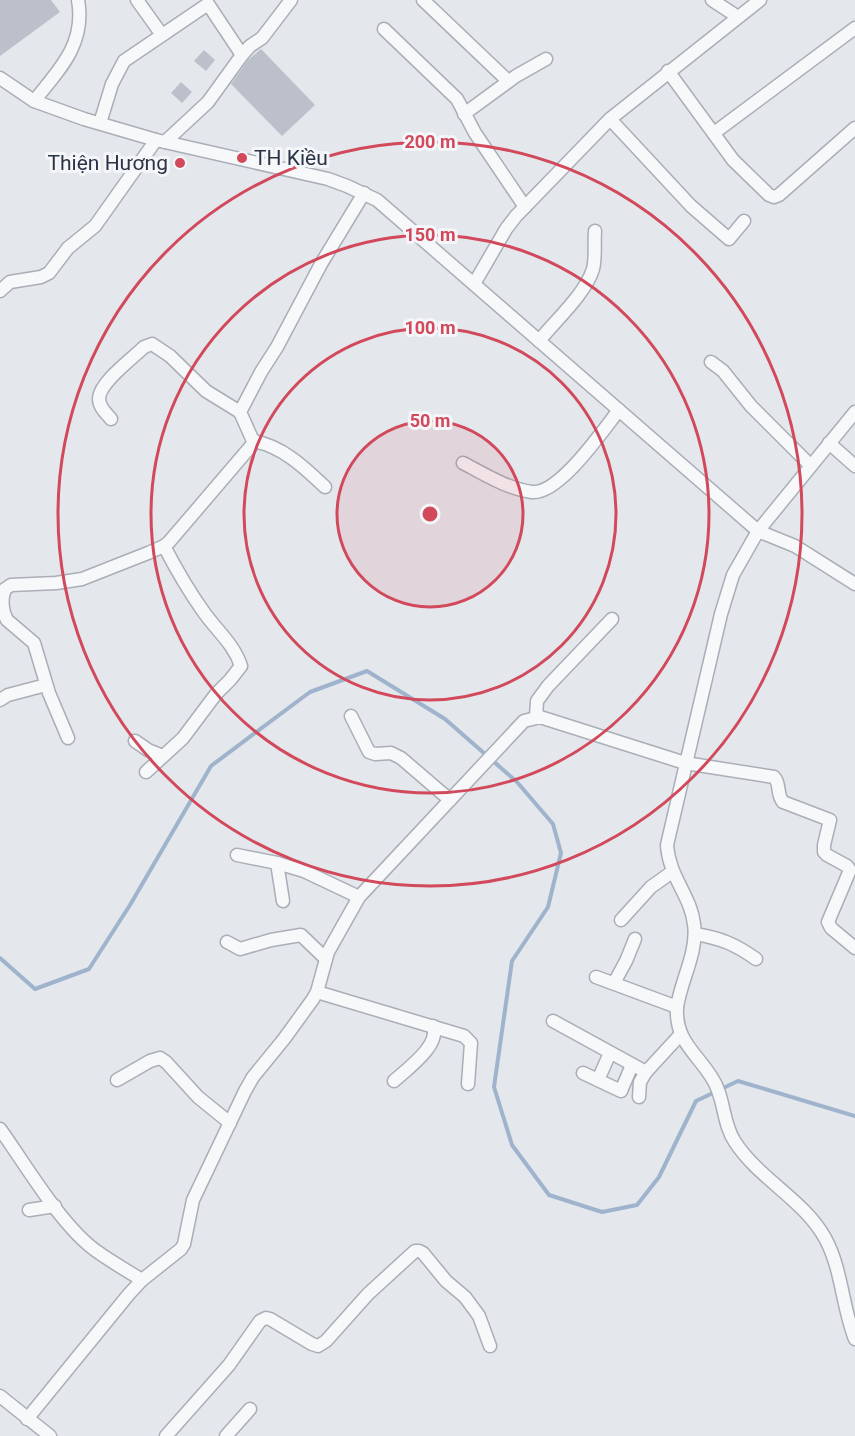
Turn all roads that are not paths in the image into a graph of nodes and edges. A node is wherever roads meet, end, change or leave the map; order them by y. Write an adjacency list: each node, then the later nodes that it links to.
1 (78, 0): 17 (street)
2 (137, 0): 11 (street)
3 (291, 0): 12 (street)
4 (423, 0): 16 (street)
5 (712, 0): 8 (street)
6 (760, 0): 8 (street)
7 (210, 2): 11 (street); 12 (street)
8 (738, 17): 14 (street)
9 (384, 28): 18 (street)
10 (855, 28): 22 (street)
11 (162, 35): 20 (street)
12 (242, 55): 23 (street)
13 (546, 59): 16 (street)
14 (668, 71): 19 (street); 22 (street)
15 (0, 78): 17 (street)
16 (508, 81): 18 (street)
17 (34, 101): 20 (street)
18 (464, 114): 25 (street)
19 (610, 119): 25 (street); 26 (street)
20 (100, 123): 23 (street)
21 (855, 129): 22 (street)
22 (714, 133)
23 (160, 141): 24 (street); 29 (street)
24 (364, 193): 28 (street); 33 (street)
25 (525, 207): 28 (street)
26 (744, 221)
27 (595, 231): 30 (street)
28 (474, 284): 30 (street)
29 (0, 291)
30 (539, 341): 32 (street)
31 (711, 362): 39 (street)
32 (619, 410): 38 (street); 42 (street)
33 (240, 412): 35 (street); 36 (street)
34 (855, 412): 37 (street)
35 (111, 419)
36 (253, 441): 41 (street); 43 (street)
37 (829, 443): 39 (street); 40 (street)
38 (463, 463)
39 (810, 465): 42 (street)
40 (855, 466)
41 (325, 487)
42 (758, 531): 44 (street); 54 (street)
43 (164, 546): 45 (street); 53 (street)
44 (855, 584)
45 (4, 587): 47 (street)
46 (612, 619): 50 (street)
47 (46, 685): 48 (street); 51 (street)
48 (0, 700)
49 (351, 716): 56 (street)
50 (536, 717): 54 (street); 56 (street)
51 (68, 738)
52 (135, 741): 53 (street)
53 (163, 756): 55 (street)
54 (685, 764): 59 (street); 60 (street)
55 (146, 772)
56 (450, 800): 61 (street)
57 (237, 855): 58 (street)
58 (277, 863): 61 (street); 62 (street)
59 (672, 872): 63 (street); 64 (street)
60 (852, 873): 67 (street)
61 (359, 897): 68 (street)
62 (283, 901)
63 (621, 920)
64 (695, 934): 69 (street); 73 (street)
65 (634, 939): 71 (street)
66 (227, 942): 68 (street)
67 (855, 948)
68 (326, 959): 72 (street)
69 (756, 959)
70 (597, 977): 71 (street)
71 (614, 983): 73 (street)
72 (317, 992): 75 (street); 86 (street)
73 (676, 1007): 76 (street)
74 (553, 1021): 77 (street)
75 (433, 1026): 83 (street); 84 (street)
76 (681, 1034): 79 (street); 91 (street)
77 (610, 1053): 78 (street); 82 (street)
78 (632, 1065): 79 (street); 82 (street)
79 (646, 1072): 85 (street)
80 (583, 1073): 82 (street)
81 (117, 1080): 86 (street)
82 (598, 1080)
83 (394, 1081)
84 (468, 1084)
85 (639, 1097)
86 (230, 1123): 90 (street)
87 (0, 1129): 88 (street)
88 (55, 1206): 89 (street); 90 (street)
89 (29, 1210)
90 (142, 1280): 95 (street)
91 (855, 1339)
92 (490, 1346): 97 (street)
93 (0, 1396): 95 (street)
94 (250, 1409): 98 (street)
95 (27, 1419): 96 (street)
96 (50, 1436)
97 (166, 1436)
98 (226, 1436)

